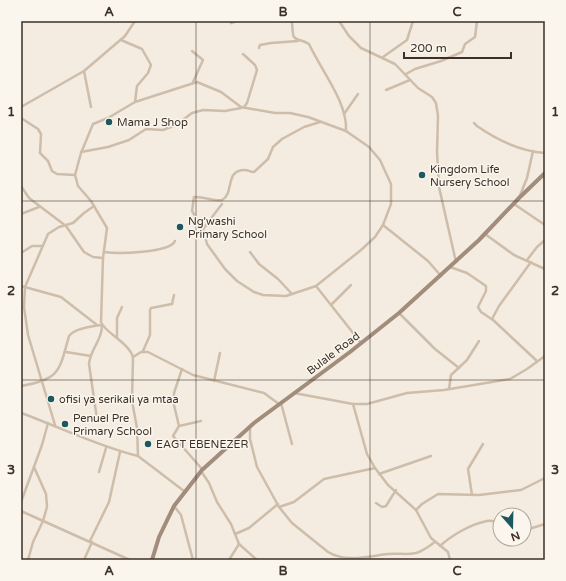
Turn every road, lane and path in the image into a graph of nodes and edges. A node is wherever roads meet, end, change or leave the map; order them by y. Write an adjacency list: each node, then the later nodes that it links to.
1 (135, 21): 8 (street)
2 (237, 21): 7 (street)
3 (292, 21): 9 (street)
4 (339, 21): 13 (street)
5 (413, 21): 13 (street)
6 (477, 21): 15 (street)
7 (231, 24)
8 (120, 40): 14 (street); 20 (street)
9 (298, 41): 10 (street); 26 (street)
10 (259, 48)
11 (192, 51): 17 (street)
12 (243, 54): 21 (street)
13 (383, 58): 15 (street)
14 (84, 71): 22 (street); 23 (street)
15 (406, 74): 16 (street)
16 (410, 80): 18 (street); 56 (street)
17 (193, 82): 20 (street); 24 (street)
18 (386, 90)
19 (358, 94): 26 (street)
20 (135, 102): 32 (street)
21 (247, 103): 24 (street); 25 (street)
22 (21, 107)
23 (91, 107)
24 (243, 108): 25 (street); 32 (street)
25 (249, 108): 28 (street)
26 (344, 114): 30 (street)
27 (21, 118): 35 (street)
28 (320, 122): 30 (street); 46 (street)
29 (474, 123): 31 (street)
30 (346, 131): 43 (street)
31 (532, 151): 33 (street); 37 (street)
32 (81, 153): 35 (street)
33 (545, 153)
34 (545, 173): 37 (street, Bulale Road)
35 (75, 175): 40 (street)
36 (21, 186): 41 (street)
37 (519, 198): 38 (street, Bulale Road)
38 (514, 203): 44 (street); 47 (street, Bulale Road)
39 (222, 204): 46 (street)
40 (94, 206): 45 (street); 51 (street)
41 (39, 207): 42 (street); 45 (street)
42 (21, 214)
43 (383, 225): 60 (street); 63 (street)
44 (545, 225)
45 (66, 226): 50 (street); 54 (street)
46 (203, 229): 65 (street)
47 (485, 234): 55 (street); 56 (street, Bulale Road)
48 (545, 240): 55 (street)
49 (175, 241): 51 (street)
50 (42, 246): 53 (street); 64 (street)
51 (104, 252): 54 (street)
52 (250, 252): 65 (street)
53 (21, 253)
54 (103, 258): 72 (street)
55 (527, 260): 57 (street)
56 (456, 262): 58 (street, Bulale Road)
57 (531, 262): 59 (street); 70 (street)
58 (450, 267): 60 (street, Bulale Road); 70 (street)
59 (545, 269)
60 (441, 276): 69 (street, Bulale Road)
61 (351, 285): 67 (street)
62 (21, 286): 64 (street)
63 (316, 286): 65 (street); 67 (street)
64 (25, 287): 71 (street); 86 (street)
65 (292, 294)
66 (174, 295): 77 (street)
67 (331, 305): 75 (street)
68 (122, 308): 73 (street)
69 (399, 313): 75 (street, Bulale Road); 83 (street)
70 (493, 320): 82 (street)
71 (98, 326): 72 (street); 76 (street)
72 (102, 326): 73 (street); 79 (street)
73 (117, 337): 81 (street)
74 (479, 341): 83 (street)
75 (361, 343): 89 (street, Bulale Road)
76 (66, 352): 79 (street); 86 (street)
77 (143, 352): 81 (street); 84 (street)
78 (220, 353): 85 (street)
79 (90, 356): 93 (street)
80 (545, 356): 82 (street)
81 (133, 357): 103 (street)
82 (537, 361): 88 (street)
83 (460, 368): 88 (street)
84 (182, 369): 85 (street); 97 (street)
85 (214, 381): 90 (street)
86 (43, 382): 87 (street); 96 (street)
87 (21, 386)
88 (449, 388): 91 (street)
89 (294, 393): 90 (street, Bulale Road); 91 (street)
90 (280, 403): 98 (street, Bulale Road); 99 (street)
91 (353, 404): 106 (street)
92 (21, 413): 95 (street)
93 (97, 419)
94 (201, 421): 97 (street)
95 (48, 422): 96 (street); 105 (street)
96 (55, 425): 101 (street)
97 (179, 426): 107 (street)
98 (250, 426): 107 (street, Bulale Road); 117 (street)
99 (292, 444)
100 (483, 444): 113 (street)
101 (106, 448): 102 (street); 108 (street)
102 (120, 452): 103 (street); 125 (street)
103 (138, 456): 112 (street)
104 (431, 456): 109 (street)
105 (34, 467): 114 (street); 120 (street)
106 (375, 468): 109 (street); 117 (street)
107 (202, 470): 112 (street, Bulale Road); 124 (street)
108 (99, 472)
109 (379, 474): 111 (street)
110 (545, 478): 113 (street)
111 (396, 490): 115 (street); 118 (street)
112 (184, 491): 116 (street, Bulale Road)
113 (472, 495): 118 (street)
114 (21, 502)
115 (376, 504)
116 (174, 506): 133 (street, Bulale Road); 134 (street)
117 (278, 506): 124 (street); 129 (street)
118 (416, 510): 126 (street)
119 (21, 511): 120 (street)
120 (43, 521): 125 (street); 130 (street)
121 (492, 521): 128 (street)
122 (545, 524): 123 (street)
123 (532, 528)
124 (235, 534): 127 (street)
125 (91, 542): 131 (street); 132 (street)
126 (435, 542): 128 (street); 129 (street)
127 (239, 544): 135 (street); 136 (street)
128 (440, 546): 137 (street)
129 (352, 559)
130 (28, 560)
131 (84, 560)
132 (130, 560)
133 (152, 560)
134 (193, 560)
135 (229, 560)
136 (257, 560)
137 (450, 560)

